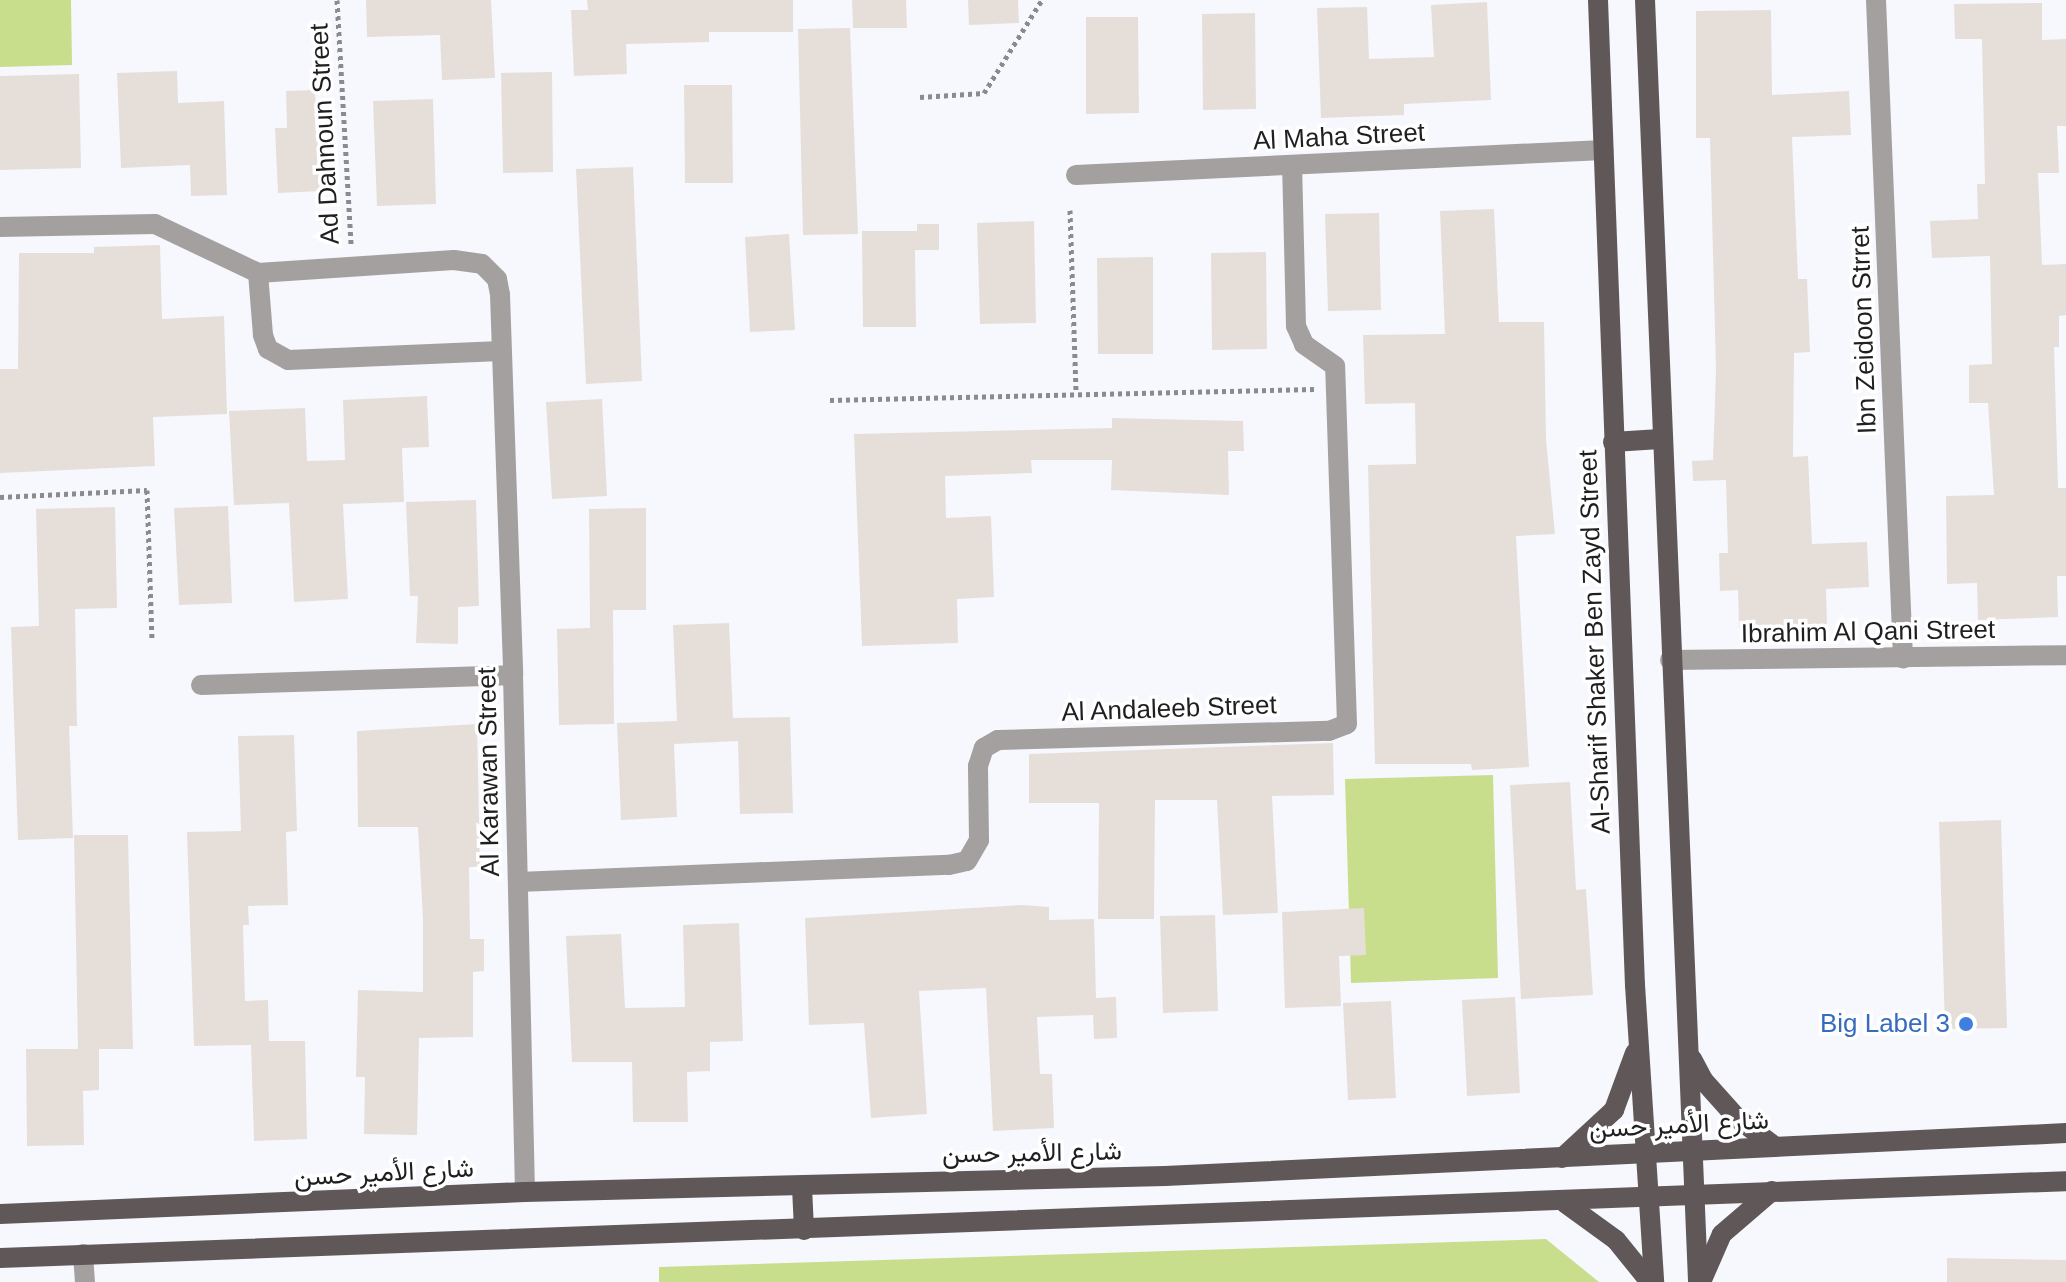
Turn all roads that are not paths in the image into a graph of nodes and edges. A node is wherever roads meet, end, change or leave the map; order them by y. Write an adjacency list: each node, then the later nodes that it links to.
1 (1598, 0): 4 (main road, Al-Sharif Shaker Ben Zayd Street)
2 (1645, 0): 10 (main road)
3 (1876, 0): 13 (street, Ibn Zeidoon Strret)
4 (1603, 150): 5 (street, Al Maha Street); 11 (main road, Al-Sharif Shaker Ben Zayd Street)
5 (1292, 165): 6 (street, Al Maha Street); 17 (street, Al Andaleeb Street)
6 (1076, 175)
7 (0, 227): 8 (street)
8 (258, 273): 9 (street); 9 (street, Al Karawan Street)
9 (501, 351): 15 (street, Al Karawan Street)
10 (1660, 439): 11 (main road); 14 (main road)
11 (1613, 442): 18 (main road, Al-Sharif Shaker Ben Zayd Street)
12 (2066, 655): 13 (street, Ibrahim Al Qani Street)
13 (1903, 658): 14 (street, Ibrahim Al Qani Street)
14 (1670, 660): 19 (main road)
15 (513, 675): 16 (street); 17 (street, Al Karawan Street)
16 (201, 685)
17 (518, 882): 28 (street, Al Karawan Street)
18 (1638, 1046): 23 (main road, Al-Sharif Shaker Ben Zayd Street); 24 (main road)
19 (1688, 1051): 21 (main road); 22 (main road)
20 (2066, 1133): 21 (main road, شارع الأمير حسن)
21 (1777, 1146): 22 (main road, شارع الأمير حسن)
22 (1691, 1149): 23 (main road, شارع الأمير حسن); 29 (main road)
23 (1646, 1151): 24 (main road, شارع الأمير حسن); 30 (main road, Al-Sharif Shaker Ben Zayd Street)
24 (1562, 1158): 26 (main road, شارع الأمير حسن)
25 (2066, 1181): 27 (main road)
26 (802, 1187): 28 (main road, شارع الأمير حسن); 33 (main road)
27 (1772, 1191): 29 (main road); 38 (main road)
28 (525, 1192): 32 (main road, شارع الأمير حسن)
29 (1693, 1194): 30 (main road); 38 (main road)
30 (1648, 1197): 31 (main road); 37 (main road, Al-Sharif Shaker Ben Zayd Street)
31 (1565, 1203): 33 (main road); 37 (main road)
32 (0, 1214)
33 (804, 1230): 34 (main road)
34 (83, 1254): 35 (main road); 36 (street)
35 (0, 1258)
36 (85, 1282)
37 (1652, 1282)
38 (1700, 1282)

